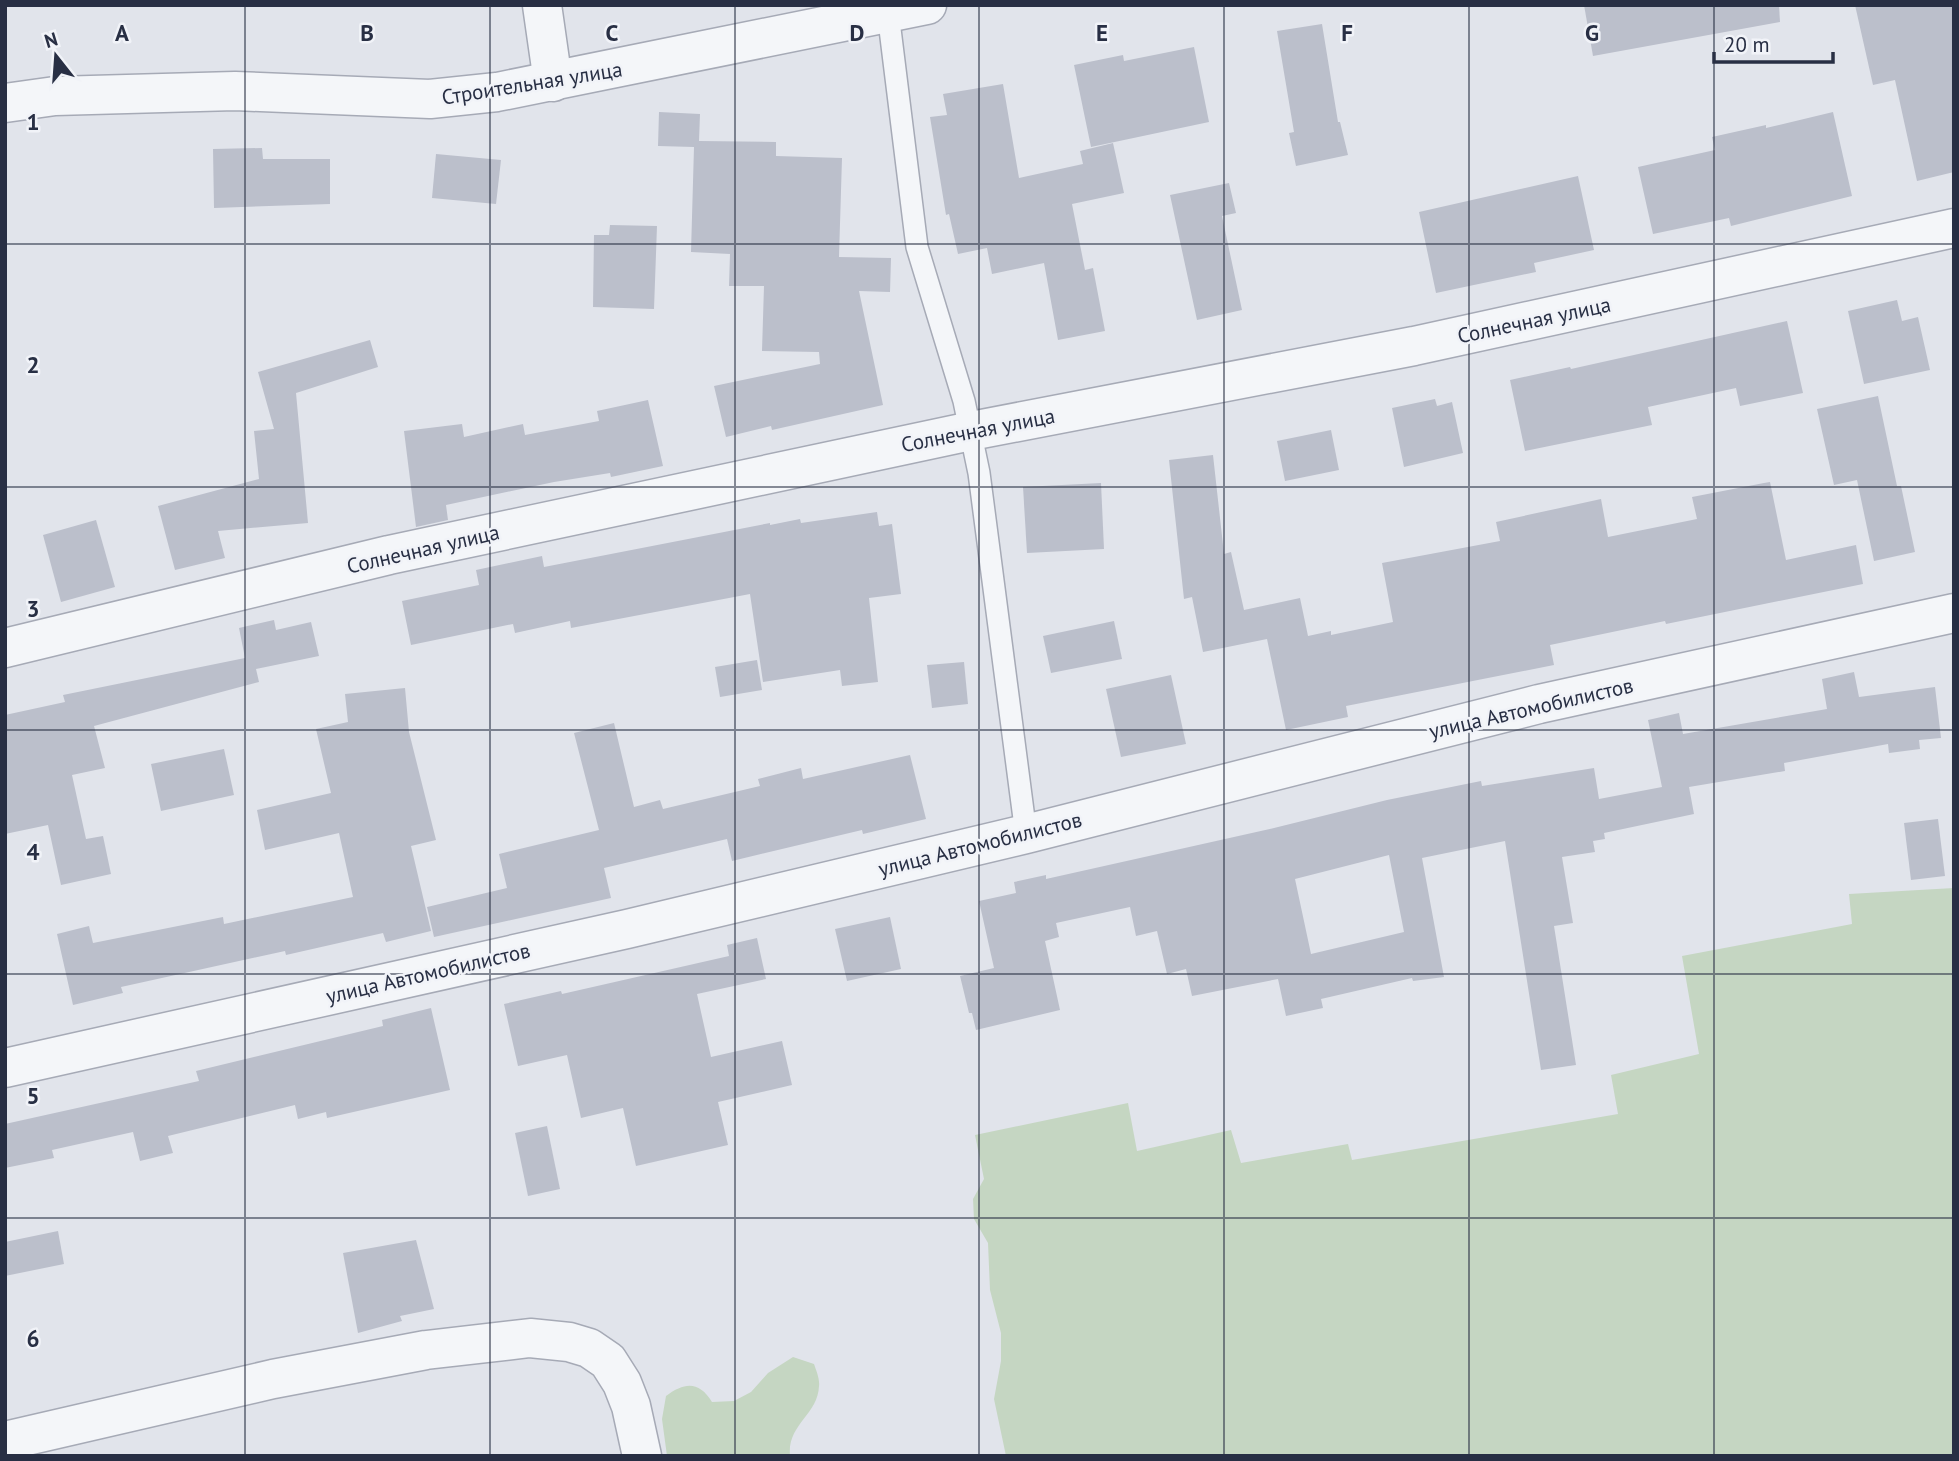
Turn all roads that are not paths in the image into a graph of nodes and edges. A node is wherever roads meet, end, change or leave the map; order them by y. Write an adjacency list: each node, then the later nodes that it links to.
1 (542, 5): 4 (street)
2 (927, 5): 3 (street, Строительная улица)
3 (888, 13): 4 (street, Строительная улица); 7 (lane)
4 (552, 82): 5 (street, Строительная улица)
5 (5, 103)
6 (1954, 228): 7 (street, Солнечная улица)
7 (971, 431): 9 (street, Солнечная улица); 10 (lane)
8 (1954, 613): 10 (street, улица Автомобилистов)
9 (5, 648)
10 (1026, 834): 11 (street, улица Автомобилистов)
11 (5, 1068)
12 (5, 1441): 13 (street)
13 (642, 1456)

